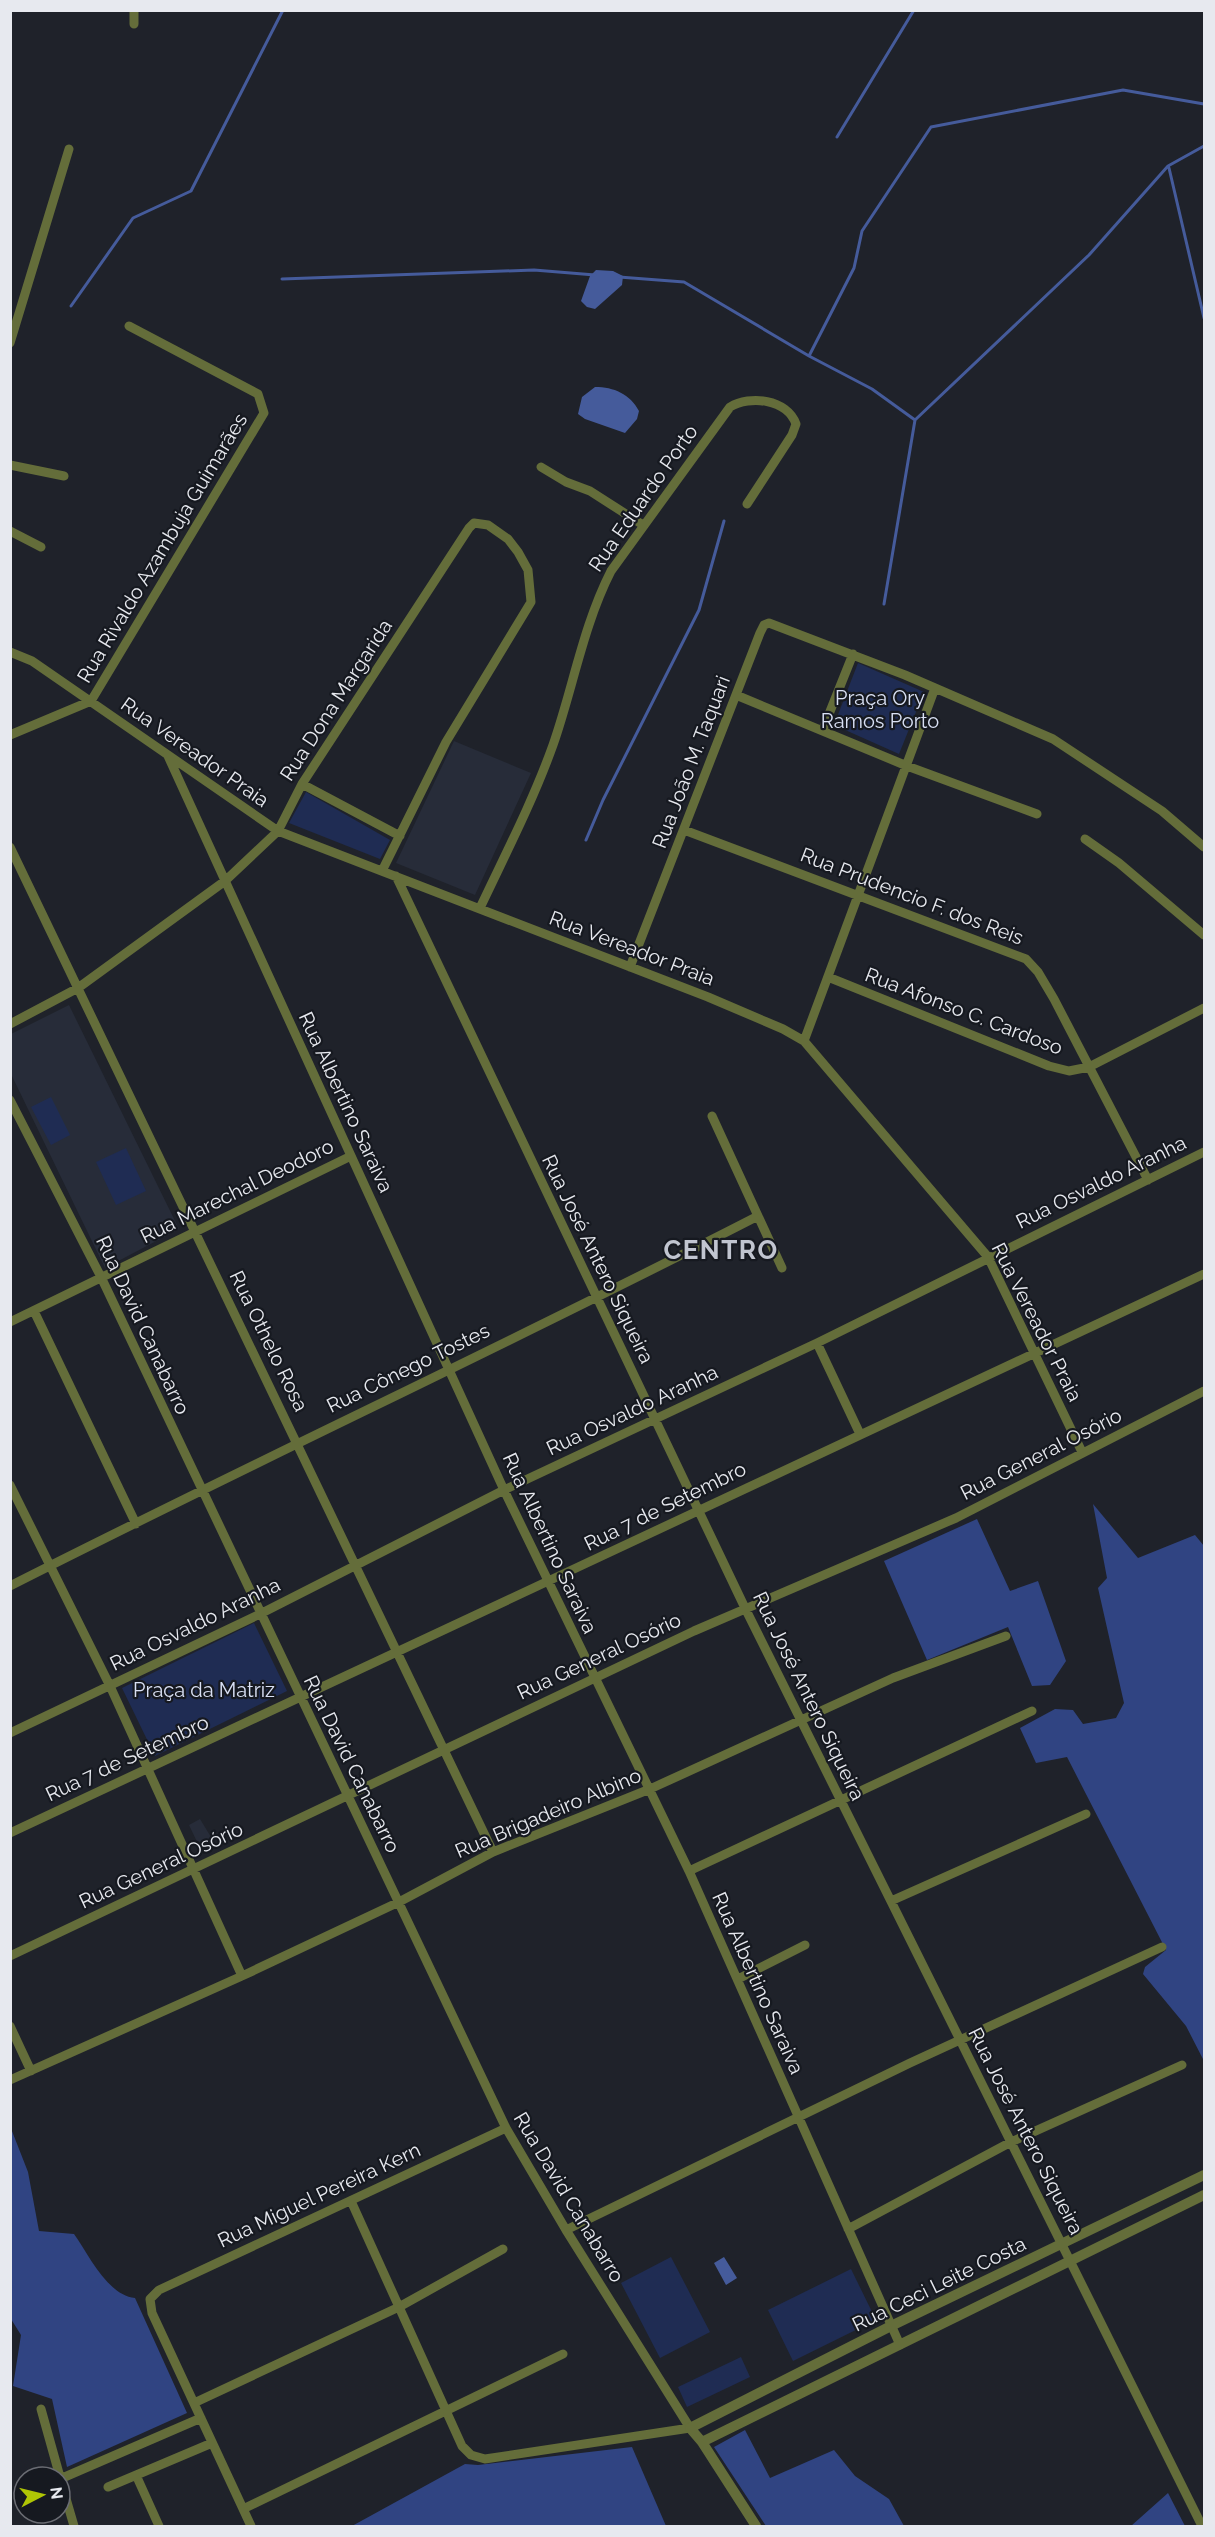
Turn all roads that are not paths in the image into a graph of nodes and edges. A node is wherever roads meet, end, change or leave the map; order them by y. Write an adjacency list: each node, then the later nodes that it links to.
1 (135, 10): 2 (street)
2 (134, 24)
3 (69, 149): 5 (street)
4 (129, 326): 17 (street, Rua Rivaldo Azambuja Guimarães)
5 (10, 343)
6 (10, 465): 8 (street)
7 (541, 467): 10 (street)
8 (64, 476)
9 (747, 504): 10 (street, Rua Eduardo Porto)
10 (643, 525): 34 (street, Rua Eduardo Porto)
11 (10, 531): 12 (street)
12 (41, 547)
13 (10, 652): 17 (street, Rua Vereador Praia)
14 (853, 654): 15 (street); 16 (street, Rua João M. Taquari); 18 (street)
15 (935, 688): 21 (street); 29 (street)
16 (736, 695): 18 (street); 24 (street, Rua João M. Taquari)
17 (91, 701): 19 (street); 20 (street, Rua Vereador Praia)
18 (823, 729): 21 (street)
19 (10, 735)
20 (168, 756): 25 (street, Rua Vereador Praia); 32 (street, Rua Albertino Saraiva)
21 (907, 766): 23 (street); 33 (street)
22 (302, 784): 25 (street, Rua Dona Margarida); 26 (street); 26 (street, Rua Dona Margarida)
23 (1037, 814)
24 (684, 830): 33 (street, Rua Prudencio F. dos Reis); 36 (street, Rua João M. Taquari)
25 (278, 831): 30 (street, Rua Vereador Praia); 32 (street, Rua Dona Margarida)
26 (400, 836): 30 (street)
27 (1084, 839): 35 (street)
28 (10, 847): 38 (street, Rua Othelo Rosa)
29 (1204, 847)
30 (382, 871): 31 (street, Rua Vereador Praia)
31 (396, 876): 34 (street, Rua Vereador Praia); 54 (street, Rua José Antero Siqueira)
32 (225, 881): 38 (street, Rua Dona Margarida); 46 (street, Rua Albertino Saraiva)
33 (859, 894): 37 (street); 42 (street, Rua Prudencio F. dos Reis)
34 (480, 908): 36 (street, Rua Vereador Praia)
35 (1204, 935)
36 (630, 967): 41 (street, Rua Vereador Praia)
37 (828, 978): 41 (street); 42 (street, Rua Afonso C. Cardoso)
38 (78, 988): 40 (street, Rua Dona Margarida); 49 (street, Rua Othelo Rosa)
39 (1204, 1008): 42 (street)
40 (10, 1024)
41 (804, 1041): 50 (street, Rua Vereador Praia)
42 (1089, 1067): 47 (street, Rua Prudencio F. dos Reis)
43 (10, 1100): 53 (street, Rua David Canabarro)
44 (712, 1116): 48 (street)
45 (1204, 1152): 47 (street, Rua Osvaldo Aranha)
46 (351, 1156): 49 (street, Rua Marechal Deodoro); 59 (street, Rua Albertino Saraiva)
47 (1148, 1180): 50 (street, Rua Osvaldo Aranha)
48 (758, 1216): 51 (street); 54 (street, Rua Cônego Tostes)
49 (195, 1231): 53 (street, Rua Marechal Deodoro); 63 (street, Rua Othelo Rosa)
50 (988, 1257): 57 (street, Rua Osvaldo Aranha); 58 (street, Rua Vereador Praia)
51 (782, 1268)
52 (1204, 1274): 58 (street, Rua 7 de Setembro)
53 (101, 1277): 55 (street, Rua Marechal Deodoro); 66 (street, Rua David Canabarro)
54 (597, 1299): 59 (street, Rua Cônego Tostes); 61 (street, Rua José Antero Siqueira)
55 (34, 1311): 56 (street, Rua Marechal Deodoro); 69 (street)
56 (10, 1322)
57 (817, 1343): 61 (street, Rua Osvaldo Aranha); 62 (street)
58 (1034, 1353): 62 (street, Rua 7 de Setembro); 64 (street, Rua Vereador Praia)
59 (448, 1368): 63 (street, Rua Cônego Tostes); 67 (street, Rua Albertino Saraiva)
60 (1204, 1391): 64 (street, Rua General Osório)
61 (655, 1419): 67 (street, Rua Osvaldo Aranha); 68 (street, Rua José Antero Siqueira)
62 (860, 1434): 68 (street, Rua 7 de Setembro)
63 (297, 1442): 66 (street, Rua Cônego Tostes); 70 (street, Rua Othelo Rosa)
64 (1082, 1452): 74 (street, Rua General Osório)
65 (10, 1485): 71 (street)
66 (201, 1490): 69 (street, Rua Cônego Tostes); 75 (street, Rua David Canabarro)
67 (504, 1490): 70 (street, Rua Osvaldo Aranha); 72 (street, Rua Albertino Saraiva)
68 (698, 1509): 72 (street, Rua 7 de Setembro); 74 (street, Rua José Antero Siqueira)
69 (136, 1524): 71 (street, Rua Cônego Tostes)
70 (356, 1564): 75 (street, Rua Osvaldo Aranha); 77 (street, Rua Othelo Rosa)
71 (51, 1566): 73 (street, Rua Cônego Tostes); 79 (street)
72 (547, 1583): 77 (street, Rua 7 de Setembro); 78 (street, Rua Albertino Saraiva)
73 (10, 1586)
74 (745, 1608): 78 (street, Rua General Osório); 82 (street, Rua José Antero Siqueira)
75 (260, 1614): 79 (street, Rua Osvaldo Aranha); 80 (street, Rua David Canabarro)
76 (1006, 1636): 82 (street, Rua Brigadeiro Albino)
77 (399, 1651): 80 (street, Rua 7 de Setembro); 84 (street, Rua Othelo Rosa)
78 (595, 1678): 84 (street, Rua General Osório); 86 (street, Rua Albertino Saraiva)
79 (110, 1686): 83 (street, Rua Osvaldo Aranha); 85 (street)
80 (300, 1696): 85 (street, Rua 7 de Setembro); 87 (street, Rua David Canabarro)
81 (1032, 1711): 88 (street)
82 (800, 1719): 86 (street, Rua Brigadeiro Albino); 88 (street, Rua José Antero Siqueira)
83 (10, 1733)
84 (444, 1748): 87 (street, Rua General Osório); 91 (street, Rua Othelo Rosa)
85 (148, 1769): 90 (street, Rua 7 de Setembro); 92 (street)
86 (650, 1789): 91 (street, Rua Brigadeiro Albino); 93 (street, Rua Albertino Saraiva)
87 (347, 1795): 92 (street, Rua General Osório); 95 (street, Rua David Canabarro)
88 (840, 1799): 93 (street); 94 (street, Rua José Antero Siqueira)
89 (1086, 1814): 94 (street)
90 (10, 1833)
91 (493, 1852): 95 (street, Rua Brigadeiro Albino)
92 (194, 1871): 98 (street, Rua General Osório); 99 (street)
93 (689, 1871): 100 (street, Rua Albertino Saraiva)
94 (891, 1901): 102 (street, Rua José Antero Siqueira)
95 (399, 1902): 99 (street, Rua Brigadeiro Albino); 107 (street, Rua David Canabarro)
96 (805, 1945): 100 (street)
97 (1162, 1947): 102 (street)
98 (10, 1956)
99 (242, 1976): 104 (street, Rua Brigadeiro Albino)
100 (738, 1979): 106 (street, Rua Albertino Saraiva)
101 (10, 2026): 104 (street)
102 (960, 2039): 106 (street); 108 (street, Rua José Antero Siqueira)
103 (1182, 2065): 108 (street)
104 (31, 2071): 105 (street, Rua Brigadeiro Albino)
105 (10, 2080)
106 (798, 2118): 114 (street, Rua Albertino Saraiva); 115 (street)
107 (506, 2128): 112 (street, Rua Miguel Pereira Kern); 115 (street, Rua David Canabarro)
108 (1011, 2142): 114 (street); 116 (street, Rua José Antero Siqueira)
109 (1204, 2175): 111 (street, Rua Ceci Leite Costa)
110 (1204, 2195): 113 (street, Rua Ceci Leite Costa)
111 (1159, 2197): 113 (street); 116 (street, Rua Ceci Leite Costa)
112 (351, 2201): 119 (street); 124 (street, Rua Miguel Pereira Kern)
113 (1166, 2214): 118 (street, Rua Ceci Leite Costa)
114 (848, 2229): 120 (street, Rua Albertino Saraiva)
115 (566, 2230): 129 (street, Rua David Canabarro)
116 (1062, 2244): 118 (street, Rua José Antero Siqueira); 120 (street, Rua Ceci Leite Costa)
117 (503, 2249): 119 (street)
118 (1071, 2260): 121 (street, Rua Ceci Leite Costa); 140 (street, Rua José Antero Siqueira)
119 (399, 2307): 124 (street); 127 (street)
120 (891, 2326): 121 (street, Rua Albertino Saraiva); 123 (street, Rua Ceci Leite Costa)
121 (900, 2345): 125 (street, Rua Ceci Leite Costa)
122 (564, 2354): 127 (street)
123 (771, 2387): 125 (street); 129 (street, Rua Ceci Leite Costa)
124 (194, 2403): 128 (street)
125 (780, 2404): 130 (street, Rua Ceci Leite Costa)
126 (41, 2409): 132 (street)
127 (447, 2412): 129 (street); 136 (street)
128 (201, 2418): 131 (street); 133 (street)
129 (690, 2428): 130 (street)
130 (702, 2442): 139 (street)
131 (212, 2443): 134 (street); 136 (street)
132 (56, 2465)
133 (72, 2473)
134 (136, 2475): 135 (street); 137 (street)
135 (108, 2487)
136 (243, 2509): 138 (street)
137 (159, 2526)
138 (251, 2526)
139 (756, 2526)
140 (1202, 2526)

